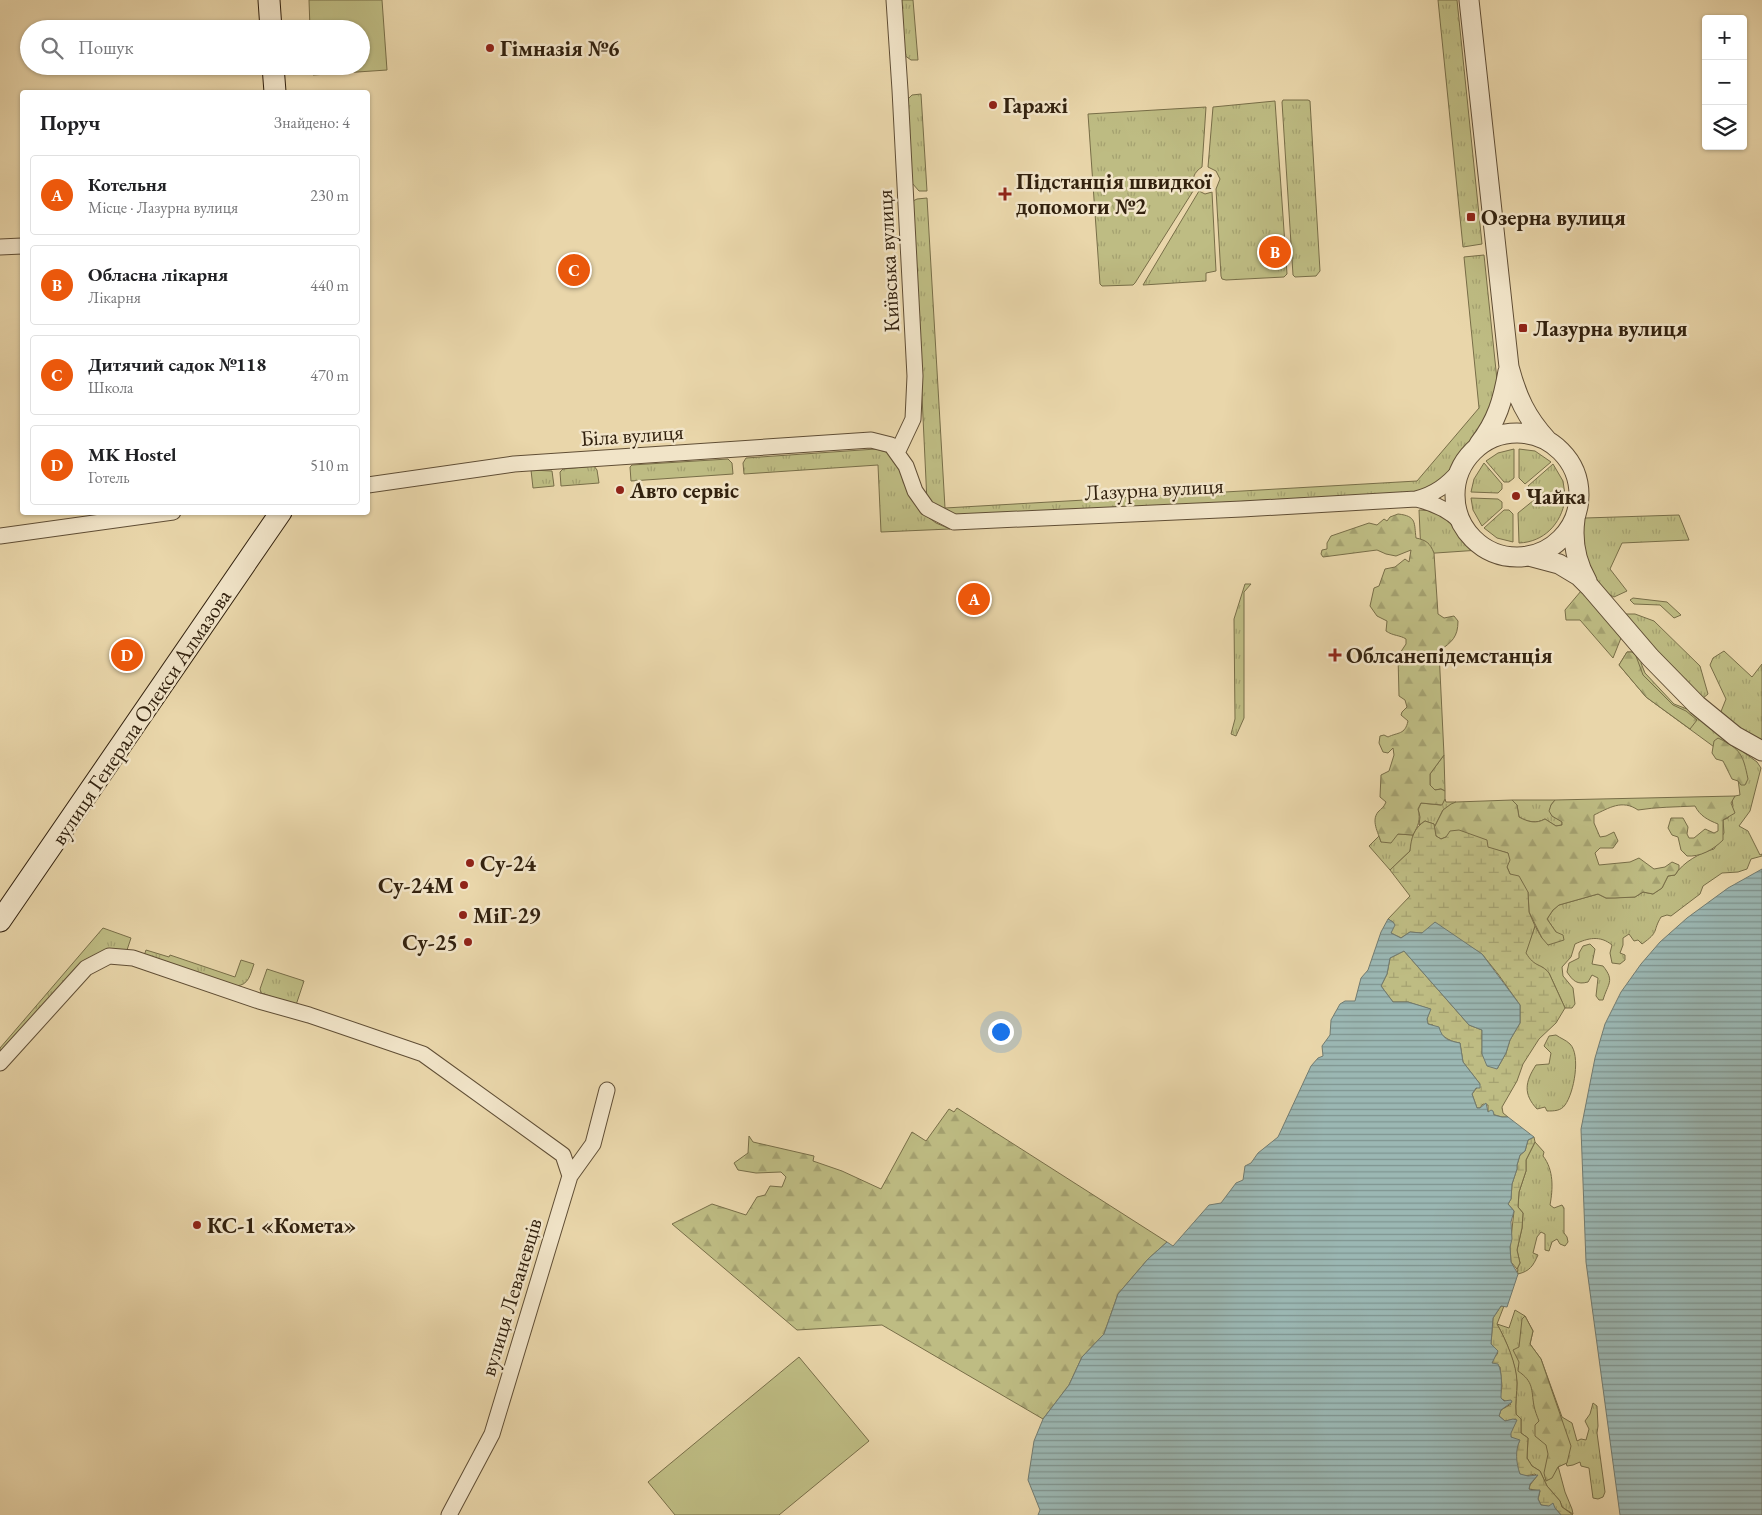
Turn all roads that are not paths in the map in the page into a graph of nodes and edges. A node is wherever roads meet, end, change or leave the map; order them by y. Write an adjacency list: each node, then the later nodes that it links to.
1 (269, 0): 4 (main road)
2 (894, 0): 12 (street, Київська вулиця)
3 (1469, 0): 9 (street)
4 (270, 20)
5 (274, 75): 6 (main road)
6 (275, 90)
7 (20, 246): 8 (street)
8 (0, 247)
9 (1509, 367): 10 (street); 11 (street)
10 (1547, 440): 11 (street); 18 (street)
11 (1478, 446): 13 (street)
12 (897, 453): 14 (street, Біла вулиця); 15 (street, Лазурна вулиця)
13 (1460, 470): 15 (street, Лазурна вулиця); 19 (street)
14 (370, 485)
15 (1416, 499): 19 (street, Лазурна вулиця)
16 (151, 515): 20 (street)
17 (279, 515): 24 (main road, вулиця Генерала Олекси Алмазова)
18 (1575, 520): 21 (street); 22 (street)
19 (1461, 522): 21 (street)
20 (0, 536)
21 (1529, 556): 22 (street)
22 (1590, 587): 23 (street)
23 (1762, 751)
24 (0, 921)
25 (0, 1063): 27 (street)
26 (607, 1090): 27 (street, вулиця Леваневців)
27 (570, 1176): 28 (street, вулиця Леваневців)
28 (449, 1515)

